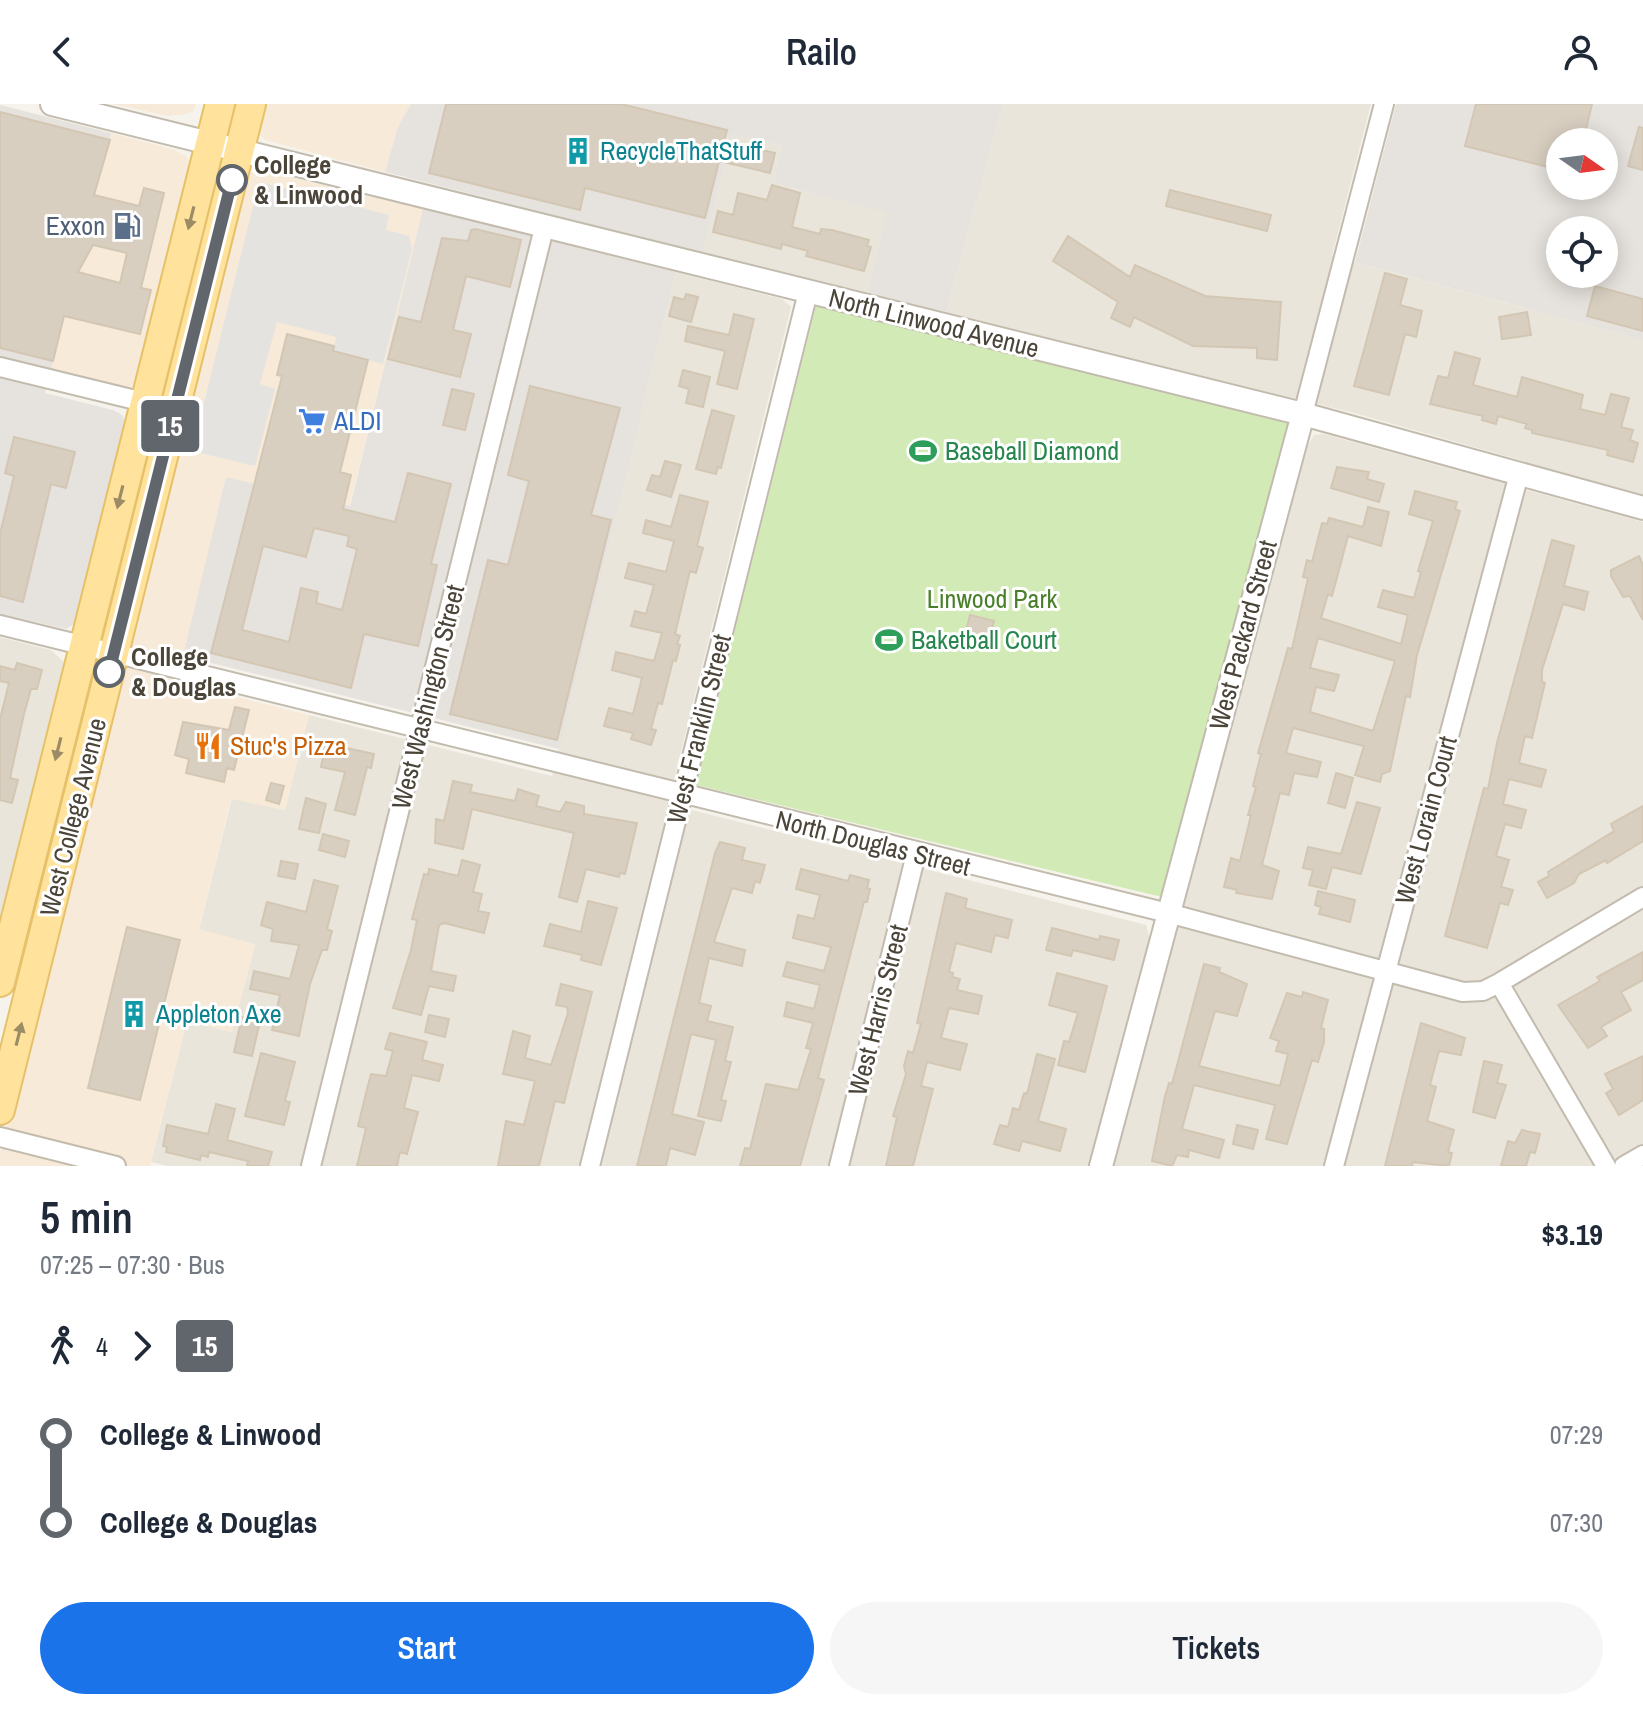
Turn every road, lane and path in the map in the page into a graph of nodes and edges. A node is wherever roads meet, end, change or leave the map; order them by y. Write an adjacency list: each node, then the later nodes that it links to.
1 (52, 104): 5 (street, North Linwood Avenue)
2 (220, 104): 5 (main road, West College Avenue)
3 (251, 104): 5 (main road, West College Avenue)
4 (1384, 104): 13 (street, West Packard Street)
5 (225, 146): 6 (street, North Linwood Avenue); 7 (main road, West College Avenue, one-way to 7); 9 (main road, West College Avenue)
6 (544, 228): 8 (street, North Linwood Avenue); 19 (street, West Washington Street)
7 (173, 289): 9 (main road); 11 (main road, West College Avenue)
8 (808, 292): 13 (street, North Linwood Avenue); 20 (street, West Franklin Street)
9 (190, 345): 12 (main road, West College Avenue)
10 (0, 367): 11 (street)
11 (144, 402): 12 (street); 17 (main road, West College Avenue, one-way to 17)
12 (174, 410): 18 (main road, West College Avenue)
13 (1303, 414): 14 (street, North Linwood Avenue); 23 (street, West Packard Street)
14 (1519, 474): 15 (street, North Linwood Avenue); 24 (street, West Lorain Court)
15 (1643, 508)
16 (0, 625): 17 (street, North Douglas Street)
17 (84, 645): 18 (street, North Douglas Street); 25 (main road, West College Avenue, one-way to 25)
18 (114, 653): 19 (street, North Douglas Street); 27 (main road, West College Avenue, one-way to 18)
19 (421, 729): 20 (street, North Douglas Street); 31 (street, West Washington Street)
20 (683, 796): 21 (street, North Douglas Street); 32 (street, West Franklin Street)
21 (916, 854): 23 (street, North Douglas Street); 33 (street, West Harris Street)
22 (1643, 897): 26 (street, North Douglas Street)
23 (1168, 913): 24 (street, North Douglas Street); 34 (street, West Packard Street)
24 (1386, 972): 26 (street, North Douglas Street); 35 (street, West Lorain Court)
25 (0, 982)
26 (1499, 983): 36 (street)
27 (0, 1110)
28 (0, 1137): 30 (street)
29 (1643, 1155): 37 (street)
30 (116, 1166)
31 (311, 1166)
32 (590, 1166)
33 (839, 1166)
34 (1101, 1166)
35 (1334, 1166)
36 (1606, 1166)
37 (1624, 1166)

